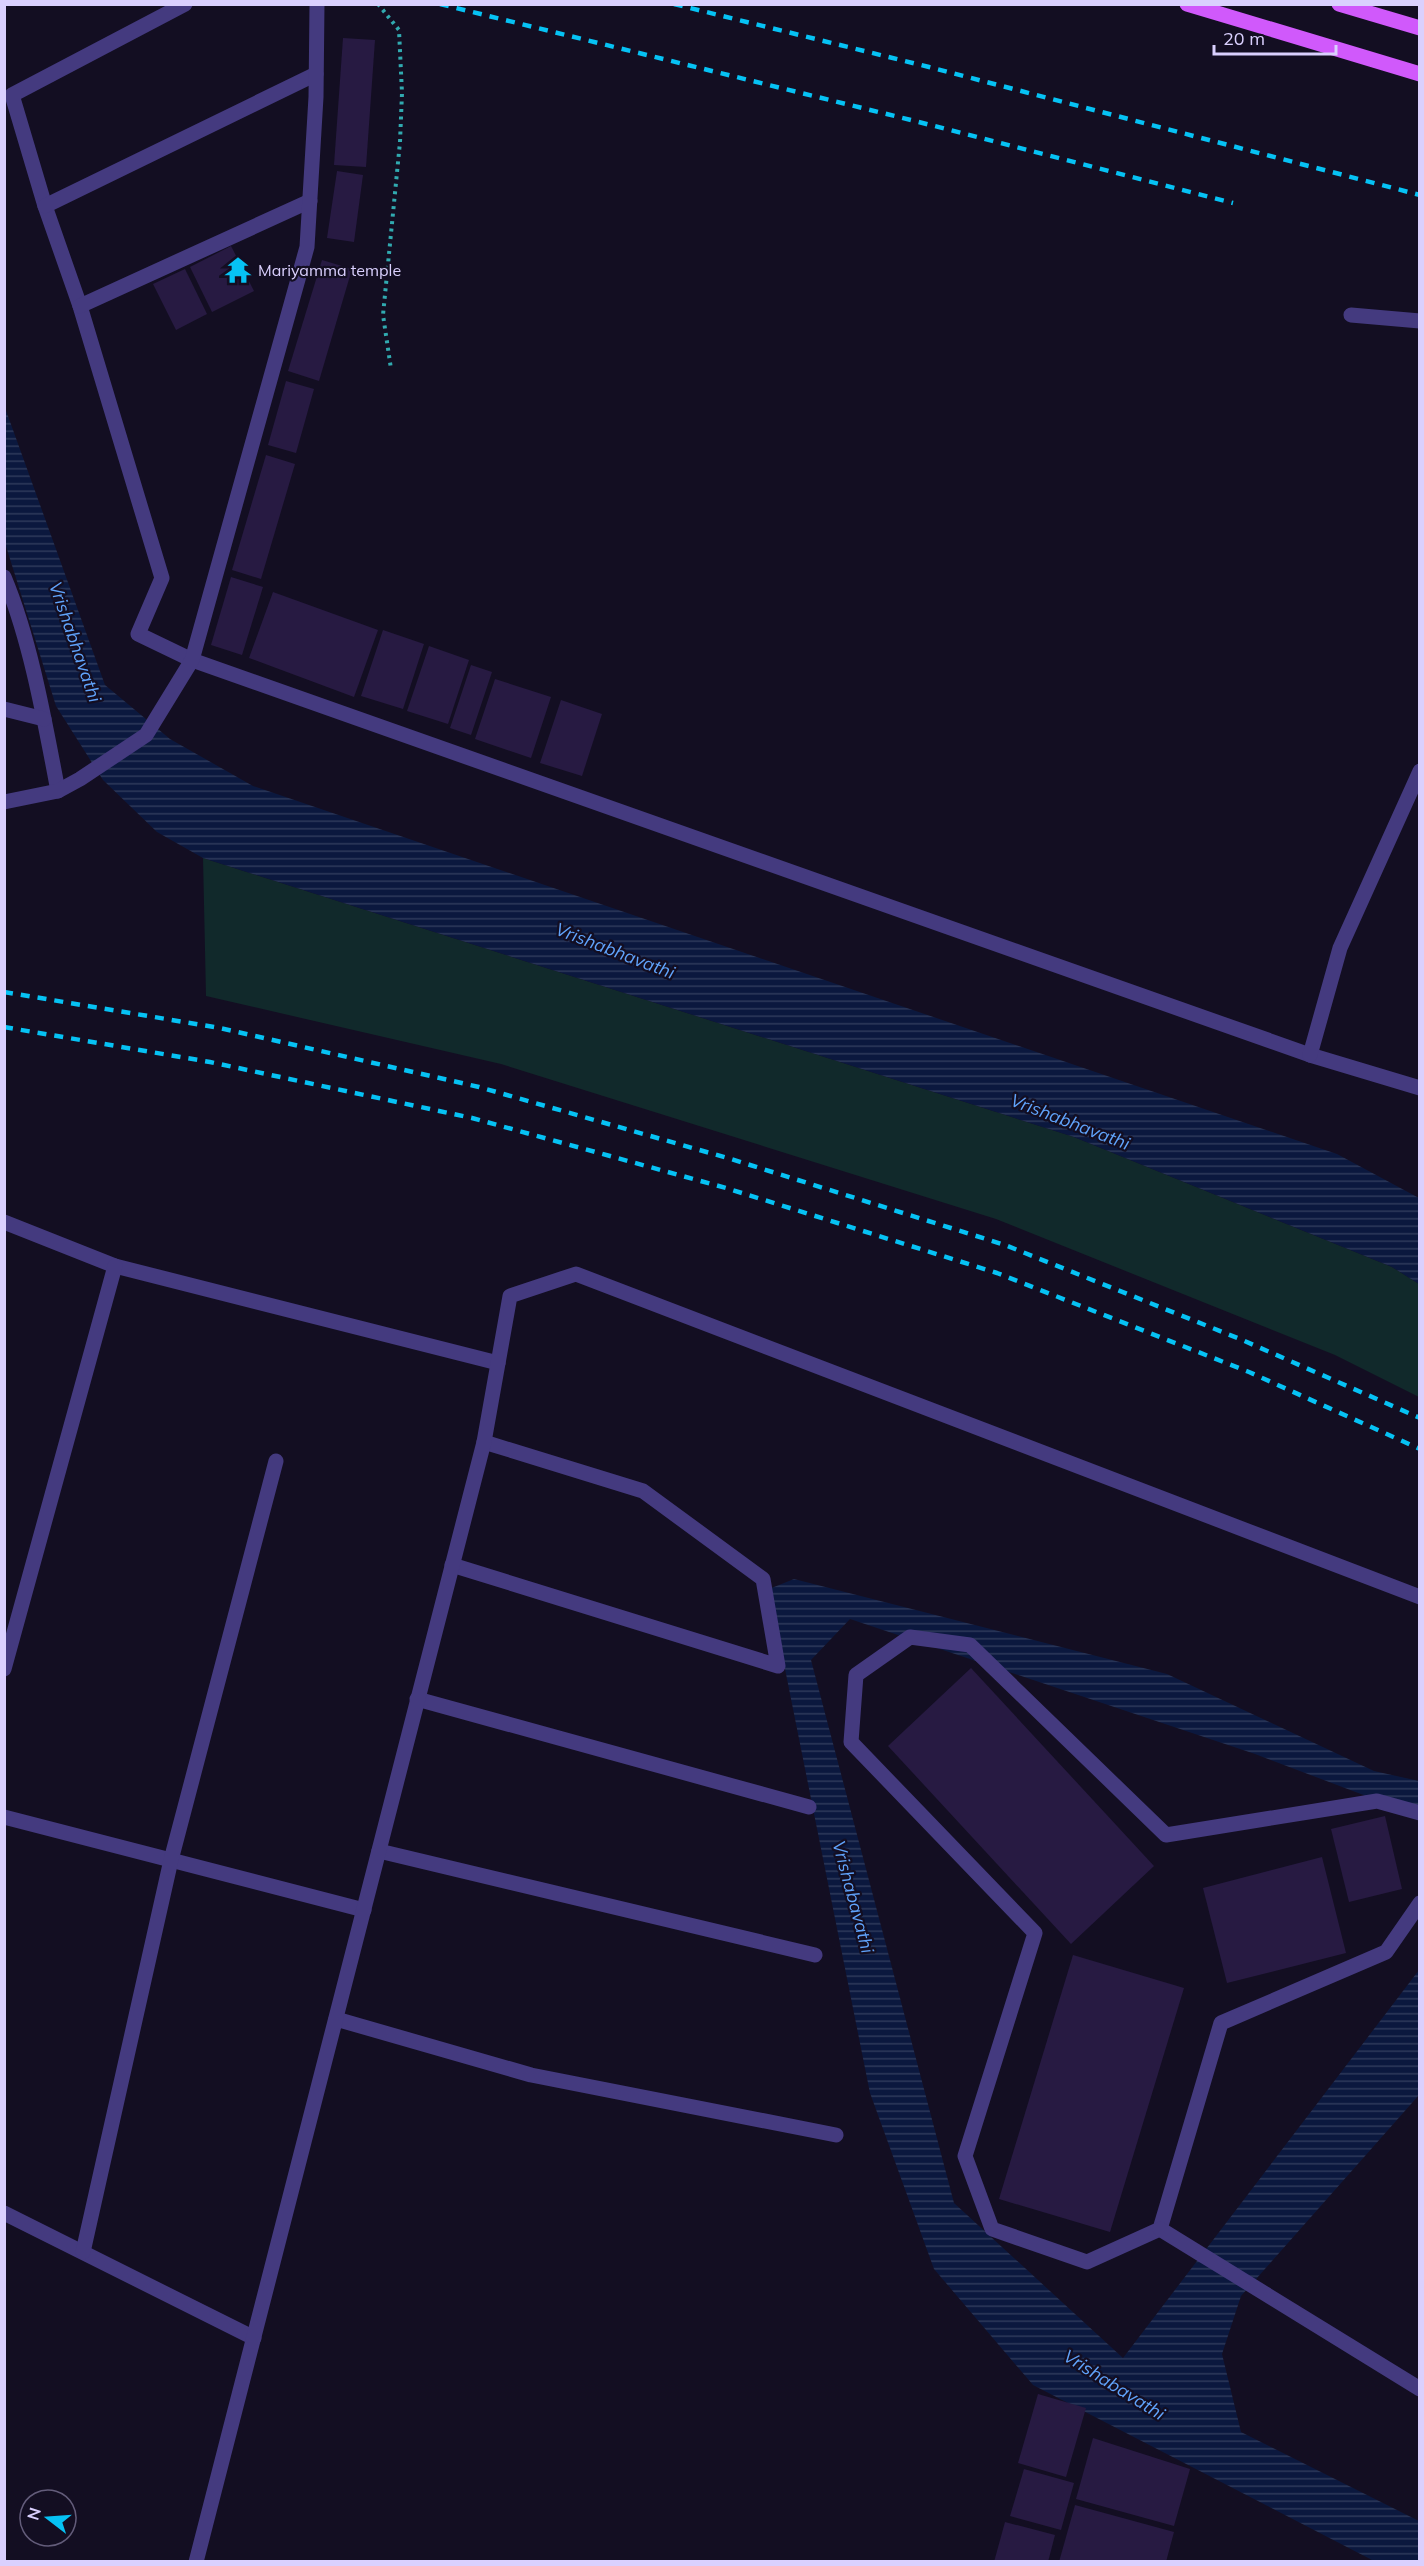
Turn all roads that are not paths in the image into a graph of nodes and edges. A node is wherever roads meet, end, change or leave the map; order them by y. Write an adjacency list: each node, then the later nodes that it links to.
1 (185, 4): 9 (street)
2 (317, 4): 6 (street)
3 (1187, 4): 7 (main road)
4 (1339, 4): 5 (main road)
5 (1419, 28)
6 (316, 74): 8 (street); 9 (street)
7 (1419, 74)
8 (310, 201): 10 (street); 15 (street)
9 (45, 206): 10 (street)
10 (80, 306): 15 (street)
11 (1351, 315): 12 (street)
12 (1419, 321)
13 (4, 577): 14 (street)
14 (9, 596): 17 (street)
15 (192, 660): 19 (street); 21 (street)
16 (4, 709): 17 (street)
17 (44, 719): 19 (street)
18 (1419, 771): 21 (street)
19 (58, 791): 20 (street)
20 (4, 802)
21 (1310, 1055): 22 (street)
22 (1419, 1088)
23 (4, 1222): 24 (street)
24 (115, 1266): 25 (street); 30 (street)
25 (498, 1363): 26 (street); 29 (street)
26 (484, 1442): 28 (street); 28 (street)
27 (276, 1461): 36 (street)
28 (452, 1565): 31 (street)
29 (1419, 1597)
30 (4, 1669)
31 (417, 1699): 32 (street); 35 (street)
32 (809, 1807)
33 (1419, 1813): 43 (street)
34 (4, 1817): 36 (street)
35 (379, 1851): 38 (street); 39 (street)
36 (171, 1860): 38 (street); 44 (street)
37 (1419, 1903): 43 (street)
38 (364, 1910): 40 (street)
39 (815, 1955)
40 (336, 2019): 41 (street); 45 (street)
41 (836, 2135)
42 (4, 2212): 44 (street)
43 (1160, 2229): 46 (street)
44 (83, 2252): 45 (street)
45 (254, 2338): 47 (street)
46 (1419, 2389)
47 (196, 2562)

